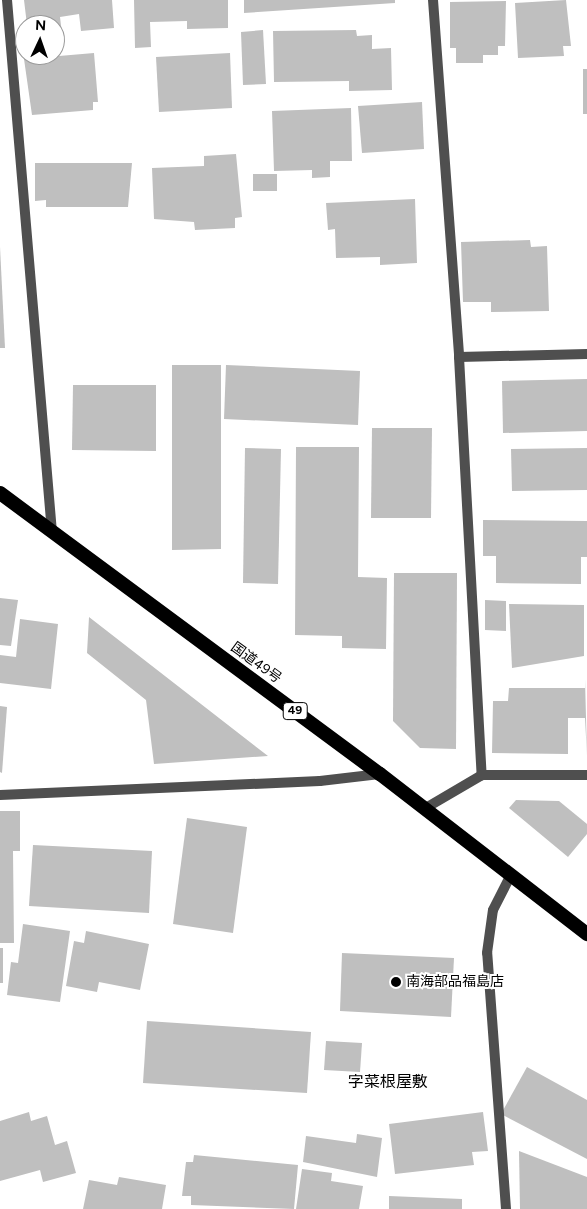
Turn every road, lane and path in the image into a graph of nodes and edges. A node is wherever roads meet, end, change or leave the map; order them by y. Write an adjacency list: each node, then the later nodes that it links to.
1 (7, 0): 6 (street)
2 (433, 0): 4 (street)
3 (587, 354): 4 (street)
4 (458, 357): 8 (street)
5 (0, 493): 6 (highway, 国道49号 / 49)
6 (52, 532): 7 (highway, 国道49号 / 49)
7 (380, 774): 10 (street); 11 (highway, 国道49号 / 49)
8 (482, 775): 9 (street); 11 (street)
9 (587, 775)
10 (0, 795)
11 (424, 809): 12 (highway, 国道49号 / 49)
12 (510, 876): 13 (highway, 国道49号 / 49); 14 (street)
13 (587, 934)
14 (506, 1209)

